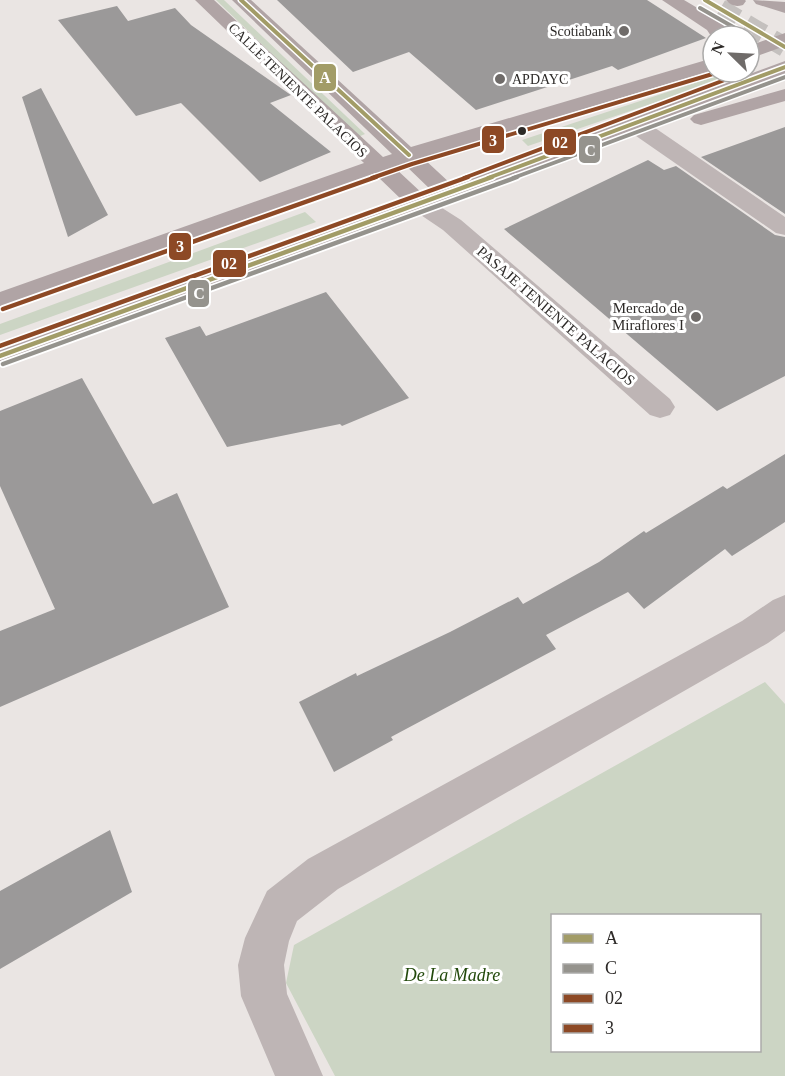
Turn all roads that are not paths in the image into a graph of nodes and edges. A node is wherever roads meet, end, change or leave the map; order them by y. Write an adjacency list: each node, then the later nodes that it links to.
1 (204, 0): 16 (main road, CALLE TENIENTE PALACIOS)
2 (241, 0): 15 (main road, CALLE TENIENTE PALACIOS)
3 (671, 0): 6 (main road)
4 (762, 0): 5 (main road)
5 (785, 8)
6 (711, 24)
7 (785, 39): 8 (main road)
8 (761, 48)
9 (701, 50): 13 (main road)
10 (785, 67): 14 (main road)
11 (701, 68): 13 (main road)
12 (785, 95): 14 (main road)
13 (599, 99): 15 (main road)
14 (634, 124): 17 (main road); 20 (street)
15 (409, 155): 16 (main road); 17 (main road, CALLE TENIENTE PALACIOS)
16 (378, 167): 18 (main road, CALLE TENIENTE PALACIOS); 21 (main road)
17 (447, 193): 18 (main road); 19 (street)
18 (420, 204): 19 (street, PASAJE TENIENTE PALACIOS); 22 (main road)
19 (452, 225): 23 (street, PASAJE TENIENTE PALACIOS)
20 (785, 228)
21 (0, 301)
22 (0, 356)
23 (660, 407)
24 (785, 611): 25 (street)
25 (299, 1076)

